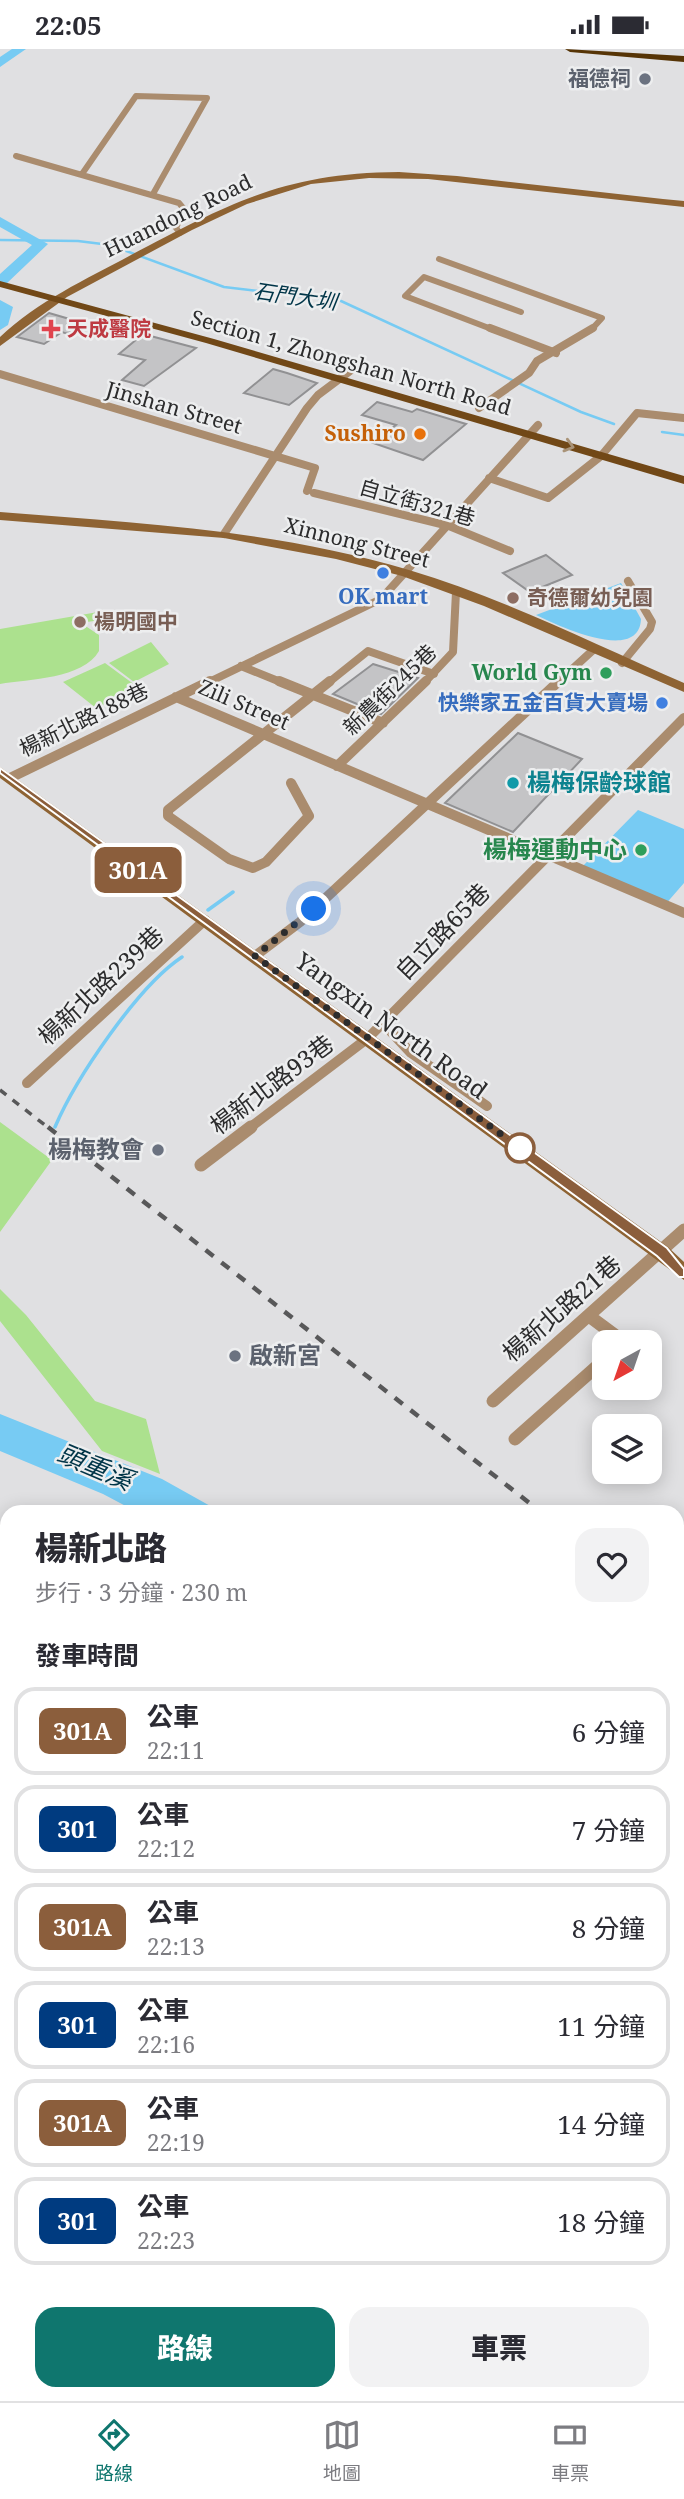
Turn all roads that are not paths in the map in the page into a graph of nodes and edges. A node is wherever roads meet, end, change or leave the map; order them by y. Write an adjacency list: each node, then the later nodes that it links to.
1 (570, 49): 4 (highway)
2 (663, 49): 3 (highway)
3 (684, 52)
4 (684, 59)
5 (16, 156): 6 (street)
6 (82, 174): 7 (street); 7 (street)
7 (153, 194): 9 (street)
8 (684, 204): 9 (street, Huandong Road)
9 (180, 233): 13 (street, Huandong Road)
10 (439, 259): 17 (street)
11 (0, 275): 12 (main road)
12 (7, 283): 13 (main road, Section 1, Zhongshan North Road); 14 (main road, Section 1, Zhongshan North Road)
13 (68, 293): 14 (street, Huandong Road); 18 (main road, Section 1, Zhongshan North Road)
14 (56, 299): 16 (street, Huandong Road); 21 (main road, Section 1, Zhongshan North Road)
15 (521, 312): 17 (street)
16 (0, 343)
17 (556, 353): 20 (street)
18 (350, 371): 21 (street); 22 (main road, Section 1, Zhongshan North Road)
19 (0, 375): 27 (street, Jinshan Street)
20 (523, 378): 22 (street)
21 (339, 379): 25 (main road, Section 1, Zhongshan North Road); 27 (street)
22 (479, 408): 24 (main road, Section 1, Zhongshan North Road)
23 (684, 418): 26 (street)
24 (538, 425): 25 (street, Zili Street); 26 (main road, Section 1, Zhongshan North Road)
25 (529, 435): 26 (main road, Section 1, Zhongshan North Road, one-way to 26); 29 (street, Zili Street)
26 (605, 451): 28 (main road, Section 1, Zhongshan North Road); 29 (street); 30 (main road, Section 1, Zhongshan North Road)
27 (275, 456): 31 (street, Jinshan Street); 34 (street)
28 (684, 467)
29 (489, 478): 33 (street, Zili Street)
30 (684, 480)
31 (310, 492): 33 (street, 自立街321巷)
32 (0, 516): 34 (street, Xinnong Street)
33 (449, 526): 35 (street, 自立街321巷); 36 (street, Zili Street)
34 (224, 534): 36 (street, Xinnong Street)
35 (510, 551)
36 (406, 573): 38 (street, Xinnong Street); 41 (street, Zili Street)
37 (628, 581): 40 (street)
38 (456, 591): 39 (street, Xinnong Street); 42 (street, 新農街245巷)
39 (593, 651): 40 (street, Xinnong Street); 52 (street)
40 (622, 663): 43 (street, Xinnong Street)
41 (241, 666): 44 (street); 45 (street, Zili Street)
42 (434, 674): 44 (street); 47 (street, 新農街245巷)
43 (684, 688)
44 (313, 696): 47 (street); 48 (street)
45 (176, 697): 48 (street, Zili Street); 50 (street, 楊新北路188巷)
46 (684, 718): 53 (street, 自立路65巷)
47 (383, 723): 49 (street, 新農街245巷)
48 (265, 735): 49 (street, Zili Street); 51 (street)
49 (337, 766): 52 (street, Zili Street)
50 (5, 774): 55 (street, Yangxin North Road)
51 (291, 783)
52 (428, 804): 53 (street, Zili Street); 56 (street)
53 (548, 855): 54 (street, Zili Street); 57 (street, 自立路65巷)
54 (684, 913)
55 (205, 920): 56 (street, Yangxin North Road); 59 (street, 楊新北路239巷)
56 (255, 956): 58 (street, Yangxin North Road)
57 (383, 1023): 58 (street, 自立路65巷); 60 (street)
58 (368, 1038): 61 (street, 楊新北路93巷); 63 (street, Yangxin North Road)
59 (27, 1083)
60 (487, 1107)
61 (201, 1165)
62 (684, 1230): 63 (street, 楊新北路21巷)
63 (662, 1252): 64 (street, Yangxin North Road); 65 (street, 楊新北路21巷)
64 (684, 1273)
65 (589, 1316): 66 (street); 68 (street, 楊新北路21巷)
66 (608, 1330)
67 (592, 1371): 69 (street)
68 (493, 1401)
69 (515, 1439)

